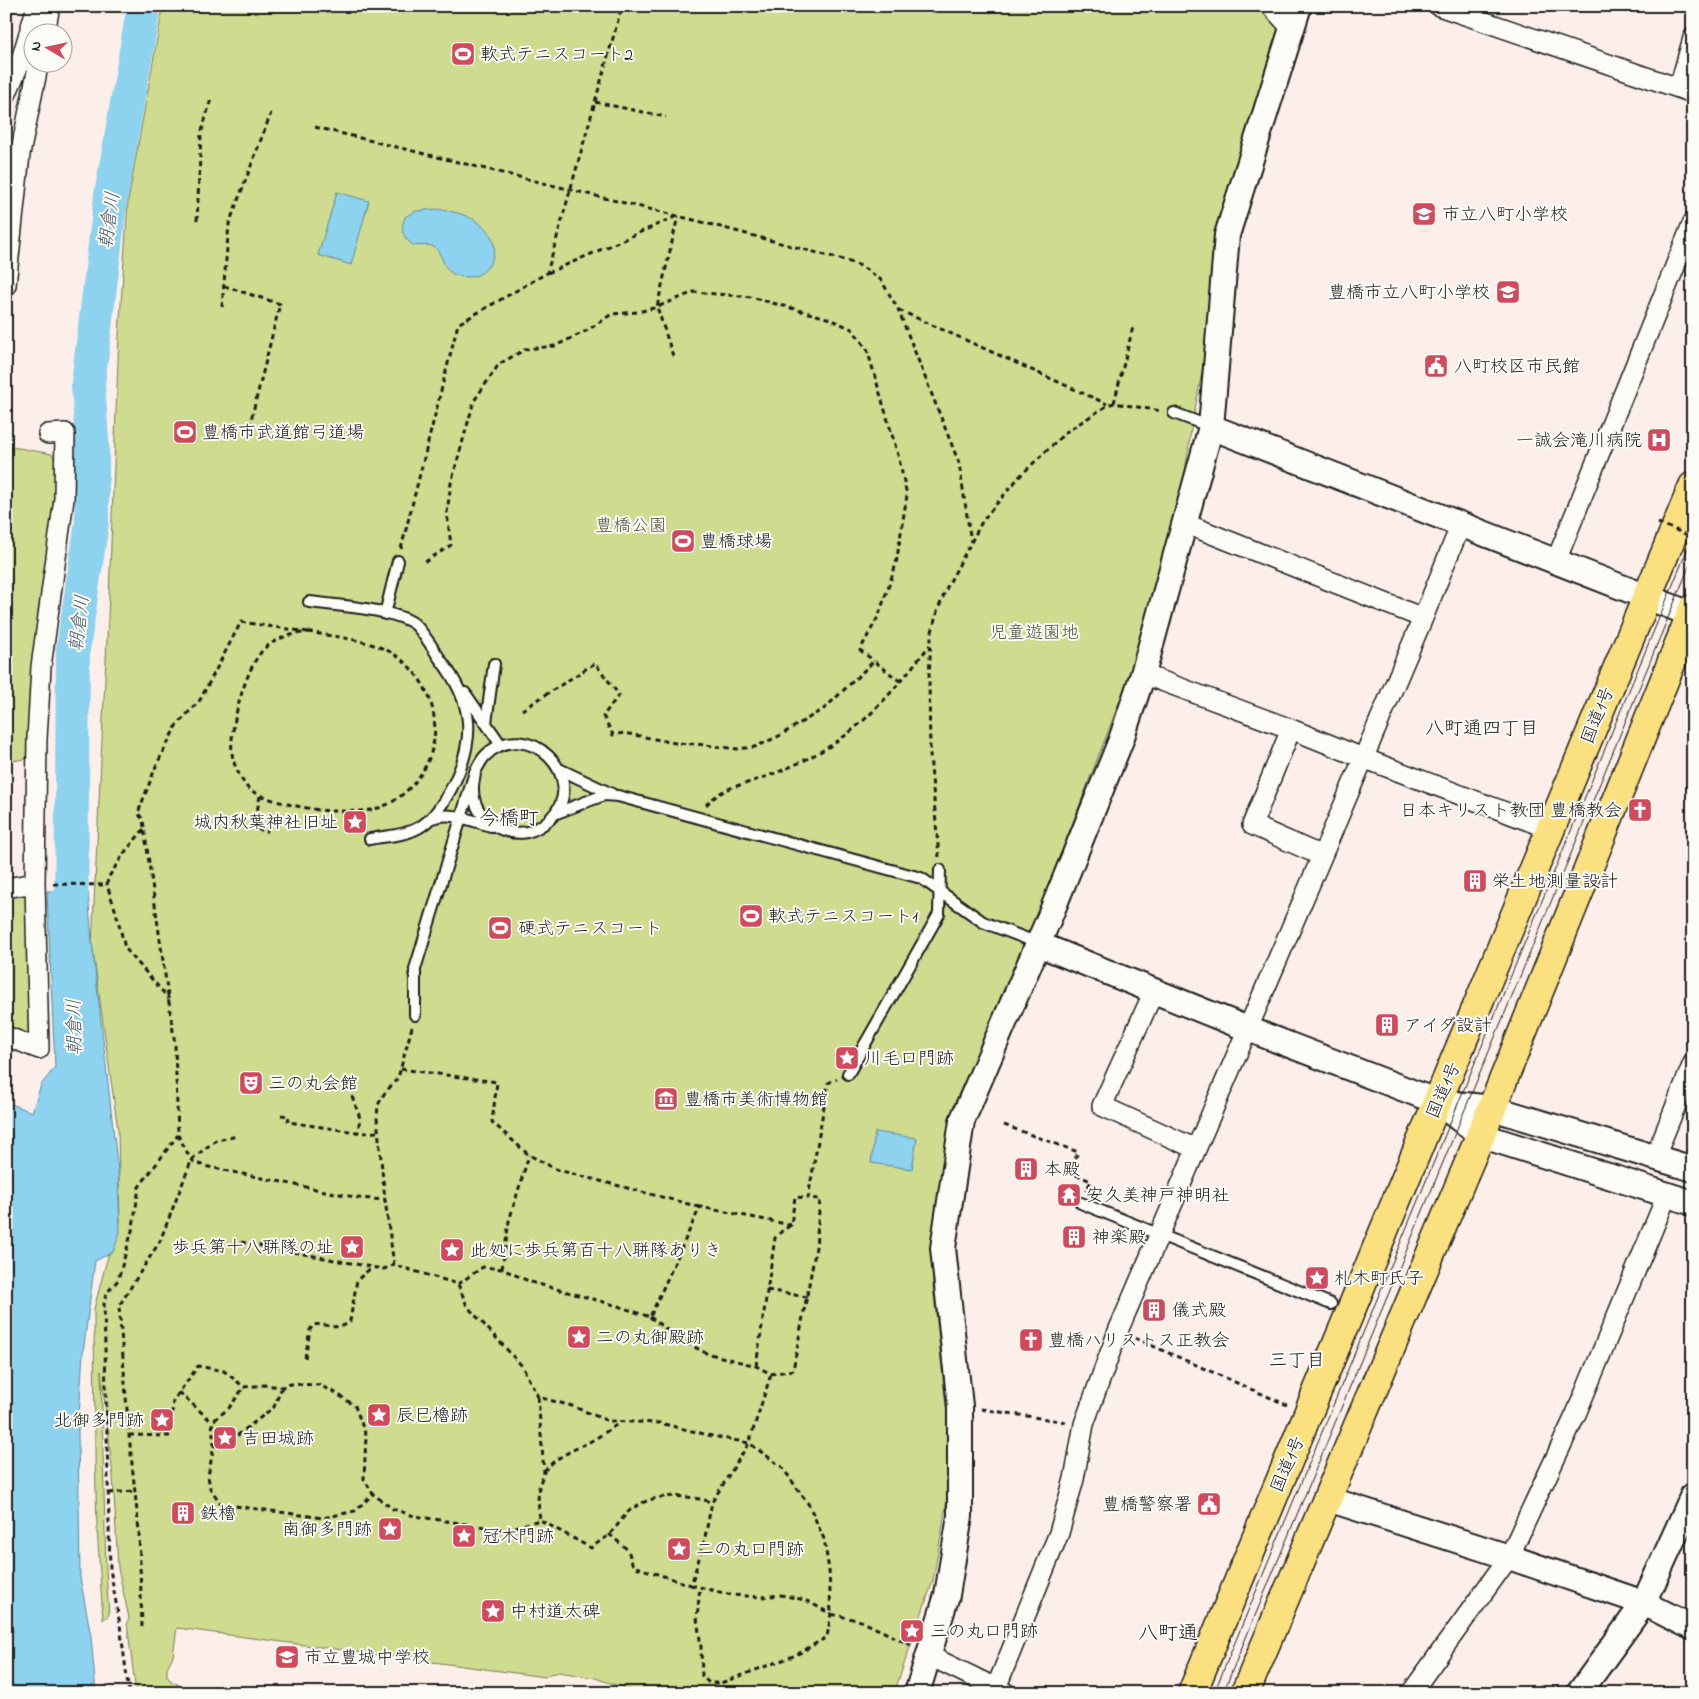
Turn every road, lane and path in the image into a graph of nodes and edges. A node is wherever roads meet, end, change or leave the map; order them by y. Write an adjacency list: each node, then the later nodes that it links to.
1 (37, 6): 13 (street)
2 (50, 6): 8 (street)
3 (622, 6): 15 (path)
4 (1271, 6): 9 (street)
5 (1298, 6): 9 (street)
6 (1439, 6): 7 (street)
7 (1479, 13): 12 (street)
8 (47, 22)
9 (1292, 29): 34 (street)
10 (1693, 38): 12 (street)
11 (37, 72): 24 (street)
12 (1686, 91)
13 (6, 95)
14 (211, 99): 21 (path)
15 (595, 102): 17 (path); 19 (path)
16 (271, 113): 25 (path)
17 (666, 117)
18 (315, 127): 19 (path)
19 (572, 190): 20 (path); 23 (path)
20 (678, 216): 23 (path); 27 (path); 28 (path)
21 (197, 221)
22 (1693, 222): 44 (street)
23 (548, 273): 43 (path)
24 (6, 285)
25 (224, 286): 26 (path); 35 (path)
26 (222, 307)
27 (657, 307): 30 (path); 45 (path); 53 (path)
28 (898, 309): 32 (path); 42 (path)
29 (1133, 327): 31 (path)
30 (673, 356)
31 (1114, 403): 32 (path); 33 (path)
32 (1108, 405): 42 (path)
33 (1174, 413): 34 (lane)
34 (1210, 426): 38 (street); 40 (street)
35 (250, 428)
36 (48, 434): 80 (street)
37 (1693, 486): 46 (highway, 国道1号)
38 (1184, 523): 50 (street); 55 (street)
39 (1658, 523): 41 (path, bridge)
40 (1461, 524): 44 (street); 50 (street)
41 (1693, 537)
42 (972, 542): 52 (path)
43 (398, 561): 49 (lane)
44 (1556, 561): 46 (street)
45 (425, 562)
46 (1646, 596): 48 (street); 75 (highway, 国道1号)
47 (309, 602): 49 (lane)
48 (1692, 613): 95 (highway)
49 (385, 614): 56 (lane)
50 (1424, 618): 62 (street)
51 (308, 632): 65 (path); 65 (path); 74 (path)
52 (930, 645): 57 (path); 79 (path)
53 (874, 661): 57 (path); 58 (path)
54 (494, 664): 59 (lane)
55 (1143, 674): 60 (street); 84 (street)
56 (453, 676): 59 (lane); 70 (lane)
57 (901, 682): 67 (path)
58 (522, 710)
59 (486, 723): 61 (lane)
60 (1291, 729): 62 (street); 78 (street)
61 (501, 745): 63 (lane); 64 (lane)
62 (1363, 758): 75 (street); 78 (street)
63 (560, 770): 66 (lane); 68 (lane)
64 (475, 772): 71 (lane); 73 (lane)
65 (260, 796): 72 (path)
66 (618, 796): 68 (lane); 83 (lane)
67 (706, 806)
68 (554, 814): 73 (lane)
69 (240, 817): 72 (path)
70 (432, 818): 71 (lane); 77 (lane)
71 (461, 818): 73 (lane); 87 (lane)
72 (256, 820): 76 (path)
73 (497, 828)
74 (144, 829): 81 (path); 86 (path)
75 (1550, 829): 94 (highway, 国道1号)
76 (268, 832)
77 (370, 839)
78 (1322, 856): 88 (street)
79 (940, 870): 83 (lane)
80 (40, 883): 81 (path); 82 (street); 89 (street)
81 (107, 885): 86 (path)
82 (6, 888)
83 (940, 893): 84 (lane); 92 (lane)
84 (1038, 944): 85 (street); 133 (street)
85 (1154, 991): 88 (street); 103 (street)
86 (169, 999): 100 (path)
87 (415, 1015): 91 (path)
88 (1248, 1029): 94 (street); 103 (street)
89 (6, 1036)
90 (1693, 1063): 105 (street)
91 (400, 1069): 99 (path); 104 (path)
92 (848, 1074): 109 (path)
93 (352, 1096): 98 (path)
94 (1438, 1102): 95 (street); 101 (street); 161 (highway, 国道1号)
95 (1492, 1108): 101 (highway); 105 (street)
96 (281, 1115): 98 (path)
97 (1004, 1125): 111 (path)
98 (358, 1132): 99 (path)
99 (378, 1132): 110 (path)
100 (178, 1134): 106 (path); 142 (path)
101 (1480, 1135): 108 (street); 146 (highway)
102 (239, 1136): 106 (path)
103 (1196, 1149): 115 (street)
104 (529, 1154): 113 (path); 119 (path)
105 (1655, 1157): 107 (street)
106 (192, 1159): 110 (path); 138 (path)
107 (1693, 1169)
108 (1668, 1195): 112 (street); 150 (street)
109 (808, 1198): 114 (path); 122 (path)
110 (385, 1200): 117 (path)
111 (1081, 1203): 115 (lane)
112 (1693, 1203)
113 (700, 1207): 114 (path); 124 (path)
114 (792, 1225): 121 (path)
115 (1159, 1235): 123 (lane); 125 (street)
116 (241, 1242): 118 (path)
117 (394, 1265): 118 (path); 120 (path)
118 (371, 1267): 126 (path)
119 (502, 1269): 120 (path); 124 (path)
120 (458, 1284): 132 (path)
121 (768, 1290): 122 (path); 127 (path)
122 (807, 1296): 128 (path)
123 (1331, 1304)
124 (650, 1318): 127 (path)
125 (1118, 1331): 134 (path); 137 (street)
126 (305, 1358)
127 (756, 1366): 128 (path)
128 (771, 1374): 139 (path)
129 (244, 1387): 130 (path); 131 (path); 135 (path)
130 (282, 1388): 140 (path); 144 (path)
131 (179, 1392): 135 (path); 138 (path)
132 (538, 1397): 136 (path); 141 (path)
133 (960, 1406): 137 (path); 157 (street)
134 (1288, 1406)
135 (212, 1422): 140 (path)
136 (619, 1423): 139 (path); 141 (path)
137 (1084, 1424): 158 (street)
138 (129, 1436): 143 (path)
139 (749, 1443): 147 (path); 154 (path)
140 (214, 1446): 144 (path)
141 (544, 1472): 148 (path)
142 (109, 1492): 143 (path); 159 (path)
143 (135, 1492): 155 (path)
144 (373, 1494): 148 (path)
145 (1693, 1495): 153 (street)
146 (1328, 1499): 150 (street); 162 (highway)
147 (712, 1502): 149 (path); 151 (path)
148 (540, 1520): 149 (path)
149 (610, 1534): 151 (path)
150 (1509, 1557): 153 (street); 163 (street)
151 (691, 1585): 152 (path)
152 (700, 1587): 154 (path); 154 (path)
153 (1644, 1603): 156 (street); 164 (street)
154 (831, 1614): 157 (path)
155 (142, 1627)
156 (1693, 1628)
157 (921, 1651): 158 (street); 160 (street)
158 (1001, 1690)
159 (129, 1693)
160 (917, 1693)
161 (1192, 1693)
162 (1245, 1693)
163 (1411, 1693)
164 (1579, 1693)

